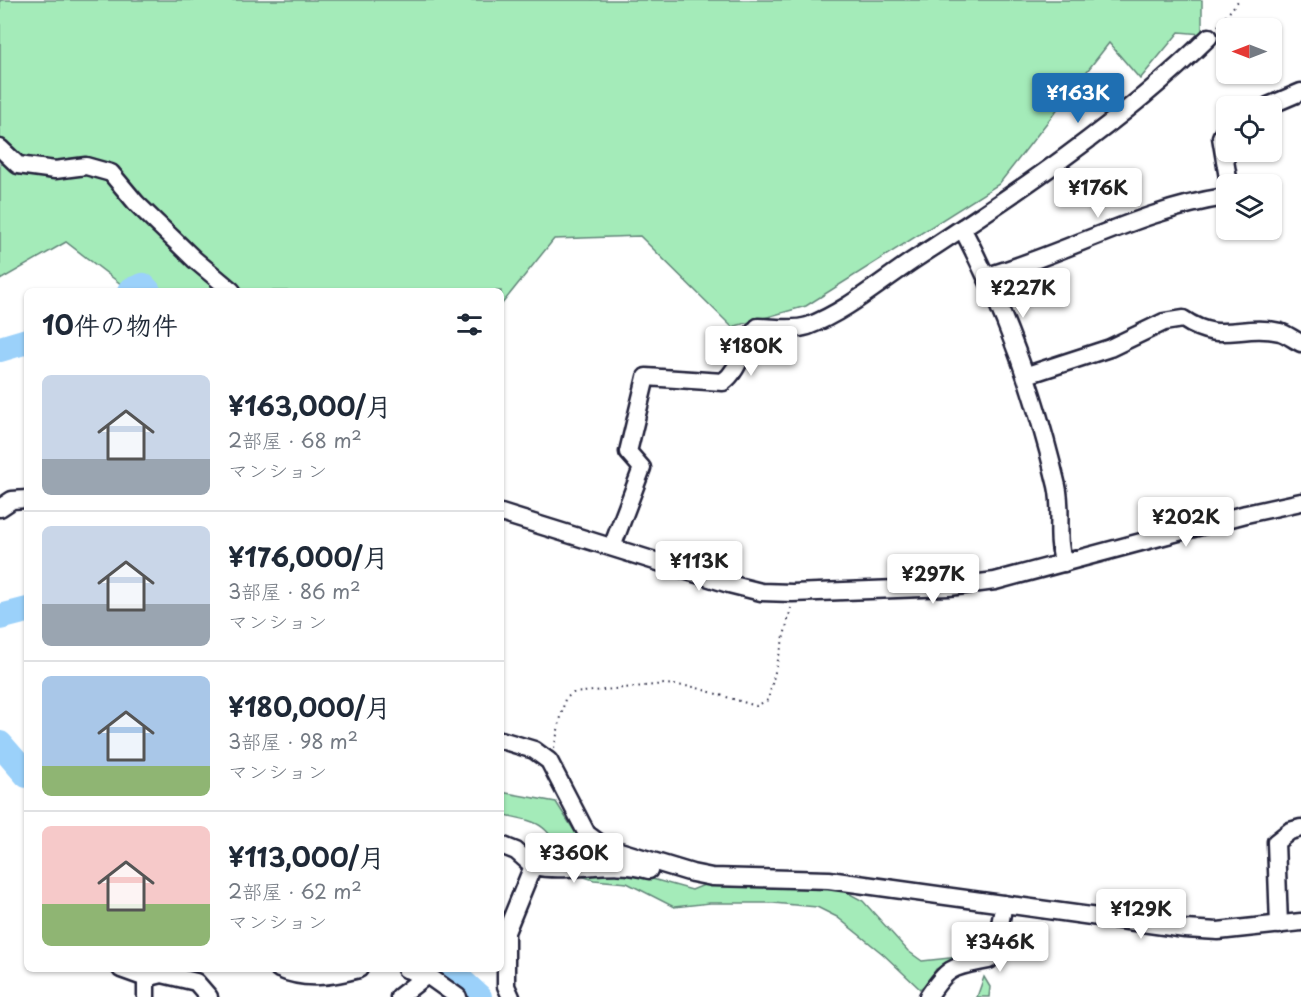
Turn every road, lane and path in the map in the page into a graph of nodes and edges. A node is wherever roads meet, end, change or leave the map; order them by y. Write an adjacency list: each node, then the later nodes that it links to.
1 (1239, 0): 2 (path)
2 (1209, 37): 7 (street)
3 (1301, 92): 4 (street)
4 (1282, 100)
5 (0, 148): 9 (street)
6 (1216, 198): 8 (street)
7 (962, 228): 8 (street); 16 (street)
8 (987, 276): 11 (street)
9 (228, 288)
10 (1301, 343): 11 (street)
11 (1027, 375): 17 (street)
12 (24, 499): 14 (street)
13 (1301, 502): 17 (street)
14 (0, 508)
15 (504, 514): 16 (street)
16 (612, 547): 18 (street)
17 (1064, 563): 18 (street)
18 (792, 593): 20 (path)
19 (504, 741): 20 (street)
20 (549, 761): 24 (street)
21 (1301, 828): 27 (street)
22 (504, 846): 23 (street)
23 (533, 866): 24 (street); 38 (street)
24 (692, 873): 25 (street)
25 (1004, 904): 27 (street); 39 (street)
26 (1301, 922): 27 (street)
27 (1279, 925)
28 (129, 972): 33 (street)
29 (287, 972): 30 (street)
30 (345, 972)
31 (416, 972): 32 (street)
32 (427, 975): 36 (street); 37 (street)
33 (146, 978): 34 (street); 35 (street)
34 (146, 997)
35 (209, 997)
36 (399, 997)
37 (458, 997)
38 (511, 997)
39 (928, 997)

